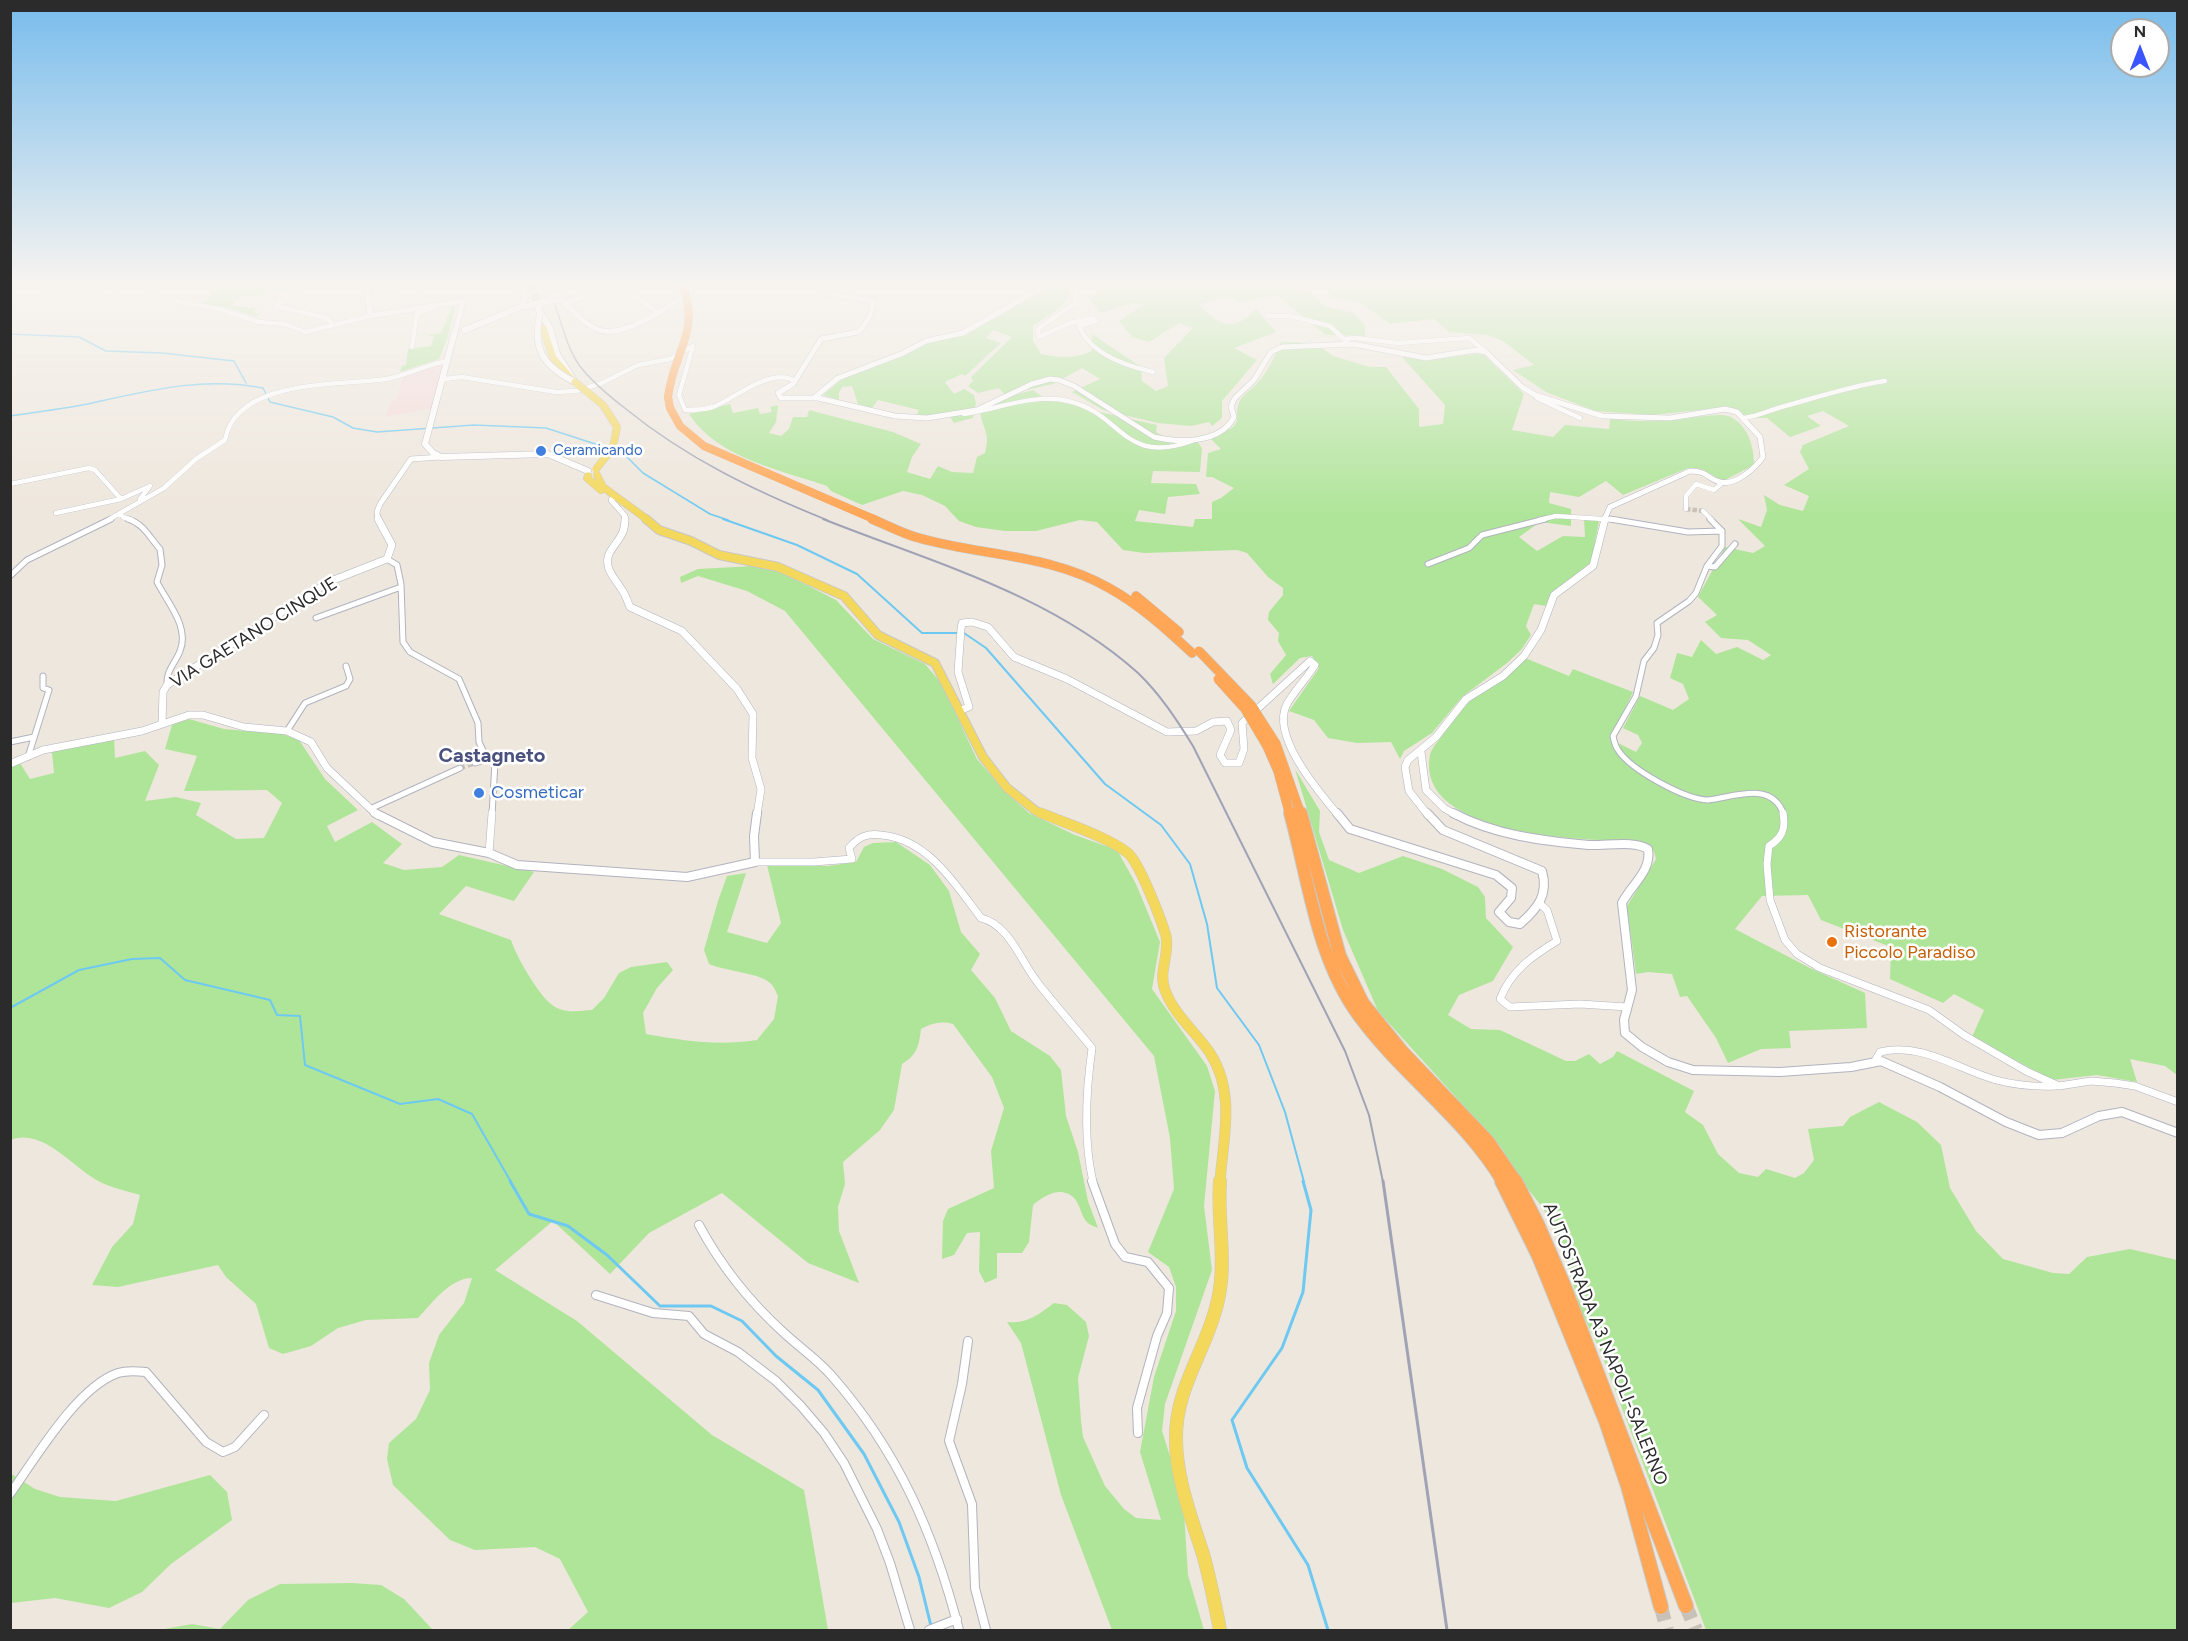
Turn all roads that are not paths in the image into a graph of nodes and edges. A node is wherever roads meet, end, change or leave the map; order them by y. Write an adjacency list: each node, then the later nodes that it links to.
1 (448, 361): 15 (street); 17 (main road)
2 (547, 361): 20 (main road, bridge)
3 (554, 361): 20 (main road)
4 (561, 361): 20 (main road, bridge)
5 (662, 361): 17 (street)
6 (677, 361): 22 (highway, bridge)
7 (683, 361): 22 (highway)
8 (689, 361): 18 (street)
9 (808, 361): 18 (street)
10 (884, 361): 23 (street)
11 (1120, 361): 14 (street)
12 (1266, 361): 27 (street)
13 (1495, 361): 21 (street)
14 (1152, 372)
15 (411, 373): 16 (street); 36 (street)
16 (397, 374)
17 (443, 381): 28 (main road)
18 (795, 381): 23 (street)
19 (1886, 381): 26 (street)
20 (575, 382): 31 (main road, bridge)
21 (1535, 395): 25 (street); 26 (street)
22 (671, 397): 78 (highway, AUTOSTRADA A3 NAPOLI-SALERNO, bridge)
23 (815, 397): 24 (street)
24 (960, 414): 27 (street); 27 (street)
25 (1580, 418)
26 (1744, 418): 32 (street)
27 (1193, 440)
28 (425, 444): 29 (main road); 30 (street)
29 (441, 457): 30 (street); 31 (main road)
30 (416, 458): 44 (street)
31 (591, 473): 34 (main road)
32 (1722, 483): 37 (street); 41 (street)
33 (10, 484): 35 (street)
34 (614, 494): 53 (main road); 66 (street)
35 (121, 499): 36 (street); 39 (street)
36 (139, 503): 40 (street)
37 (1686, 508)
38 (1704, 511): 42 (street)
39 (56, 513)
40 (120, 513): 47 (street); 52 (street)
41 (1605, 518): 42 (street); 45 (street); 58 (street)
42 (1722, 531): 46 (street)
43 (1735, 544): 46 (street)
44 (387, 559): 48 (street); 52 (street, VIA GAETANO CINQUE)
45 (1428, 564)
46 (1707, 566): 70 (street)
47 (10, 576)
48 (401, 587): 49 (street); 60 (street)
49 (316, 618)
50 (346, 666): 55 (street)
51 (43, 676): 56 (street)
52 (167, 685): 54 (street, VIA GAETANO CINQUE)
53 (961, 710): 67 (street); 87 (main road)
54 (162, 724): 55 (street); 59 (street)
55 (287, 731): 64 (street)
56 (34, 737): 57 (street); 59 (street)
57 (10, 742)
58 (1421, 752): 67 (street); 68 (street)
59 (28, 757): 62 (street)
60 (487, 759): 61 (street); 65 (street)
61 (475, 763)
62 (10, 764)
63 (460, 768): 64 (street)
64 (370, 809): 65 (street)
65 (489, 853): 66 (street)
66 (755, 862): 77 (street)
67 (1540, 904): 68 (street)
68 (1627, 1007): 69 (street)
69 (1875, 1061): 70 (street); 72 (street)
70 (2060, 1086): 71 (street)
71 (2178, 1102)
72 (2178, 1133)
73 (699, 1225): 82 (street)
74 (596, 1295): 83 (street)
75 (968, 1341): 86 (street)
76 (264, 1415): 79 (street)
77 (1138, 1433)
78 (1635, 1484): 80 (highway, AUTOSTRADA A3 NAPOLI-SALERNO); 81 (highway, AUTOSTRADA A3 NAPOLI-SALERNO)
79 (10, 1494)
80 (1686, 1606)
81 (1661, 1607)
82 (957, 1619): 84 (street); 85 (street)
83 (910, 1630)
84 (928, 1630)
85 (959, 1630)
86 (986, 1630)
87 (1220, 1630)

